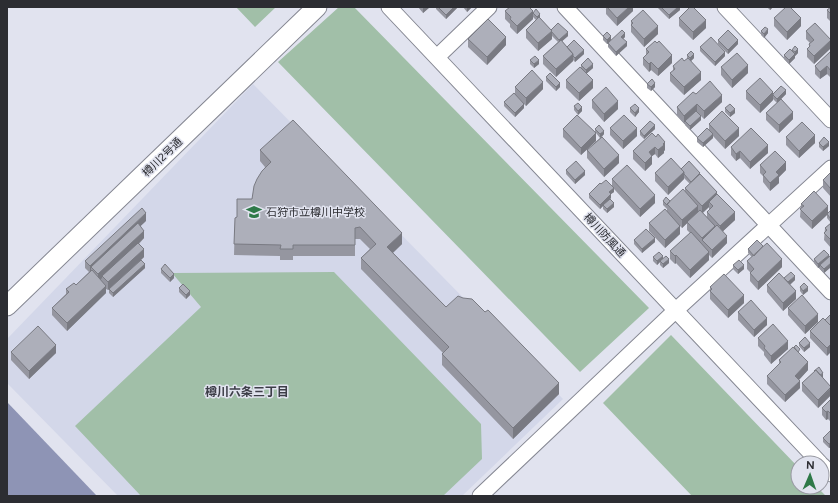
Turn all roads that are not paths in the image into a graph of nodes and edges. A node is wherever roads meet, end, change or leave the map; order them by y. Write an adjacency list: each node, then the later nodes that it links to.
1 (317, 7): 11 (street, 樽川2号通)
2 (389, 7): 6 (street, 樽川防風通)
3 (489, 7): 6 (street)
4 (565, 7): 9 (street)
5 (725, 7): 7 (street)
6 (437, 57): 12 (street, 樽川防風通)
7 (831, 120)
8 (831, 168): 9 (street)
9 (769, 225): 10 (street); 12 (street)
10 (831, 292)
11 (7, 306)
12 (676, 310): 13 (street, 樽川防風通); 14 (street)
13 (813, 455)
14 (480, 496)

